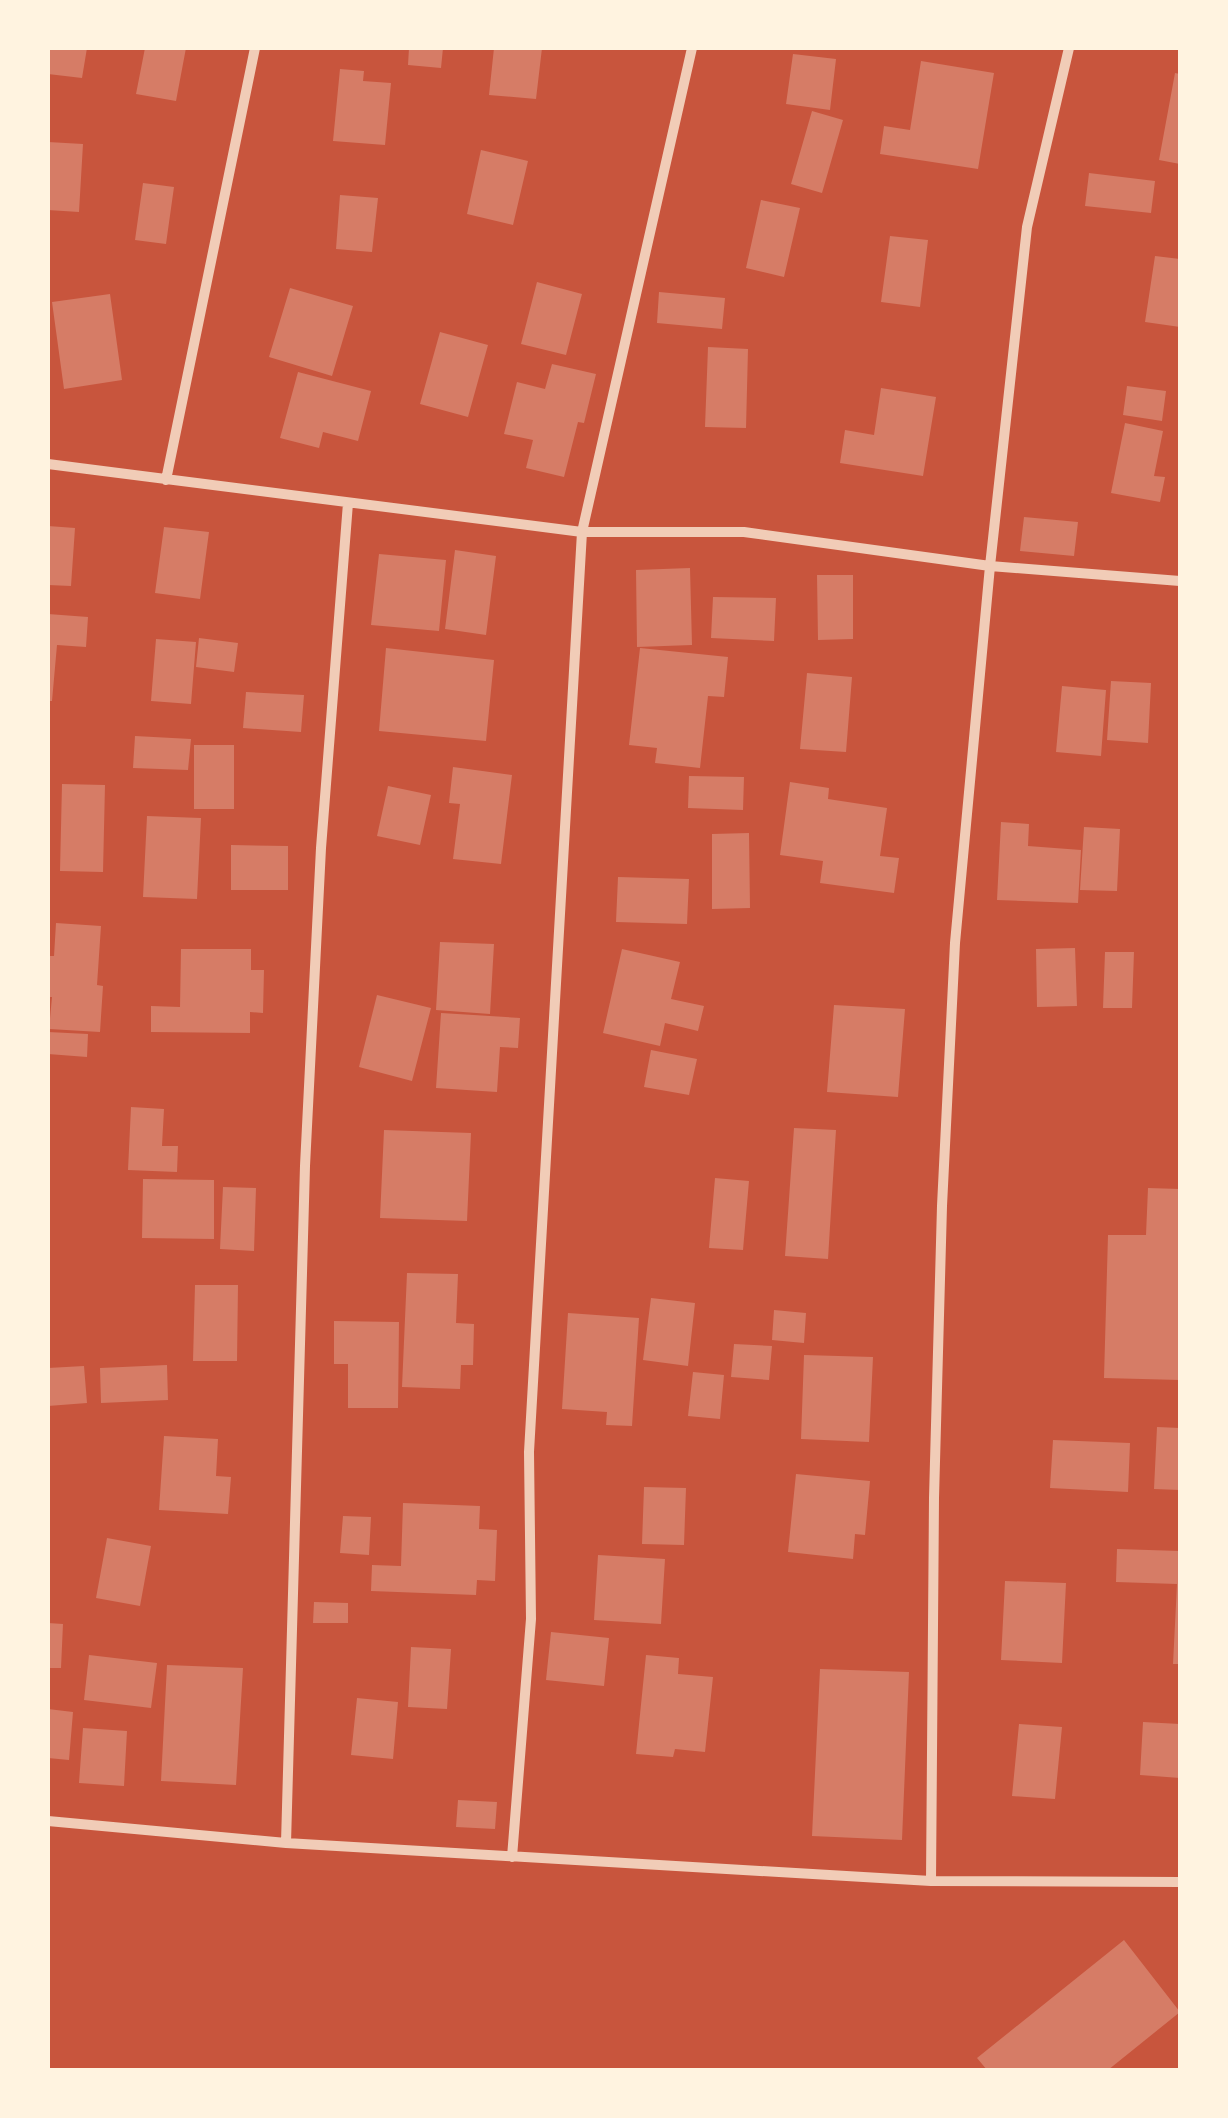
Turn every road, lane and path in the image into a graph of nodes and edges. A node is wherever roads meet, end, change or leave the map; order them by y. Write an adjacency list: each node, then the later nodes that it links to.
1 (255, 48): 5 (street)
2 (692, 48): 7 (street)
3 (1069, 48): 8 (street)
4 (48, 464): 5 (street)
5 (166, 480): 6 (street)
6 (348, 503): 7 (street); 11 (street)
7 (582, 532): 8 (street); 12 (street)
8 (990, 566): 9 (street); 13 (street)
9 (1180, 581)
10 (48, 1821): 11 (street)
11 (286, 1842): 12 (street)
12 (512, 1857): 13 (street)
13 (931, 1880): 14 (street)
14 (1180, 1882)

